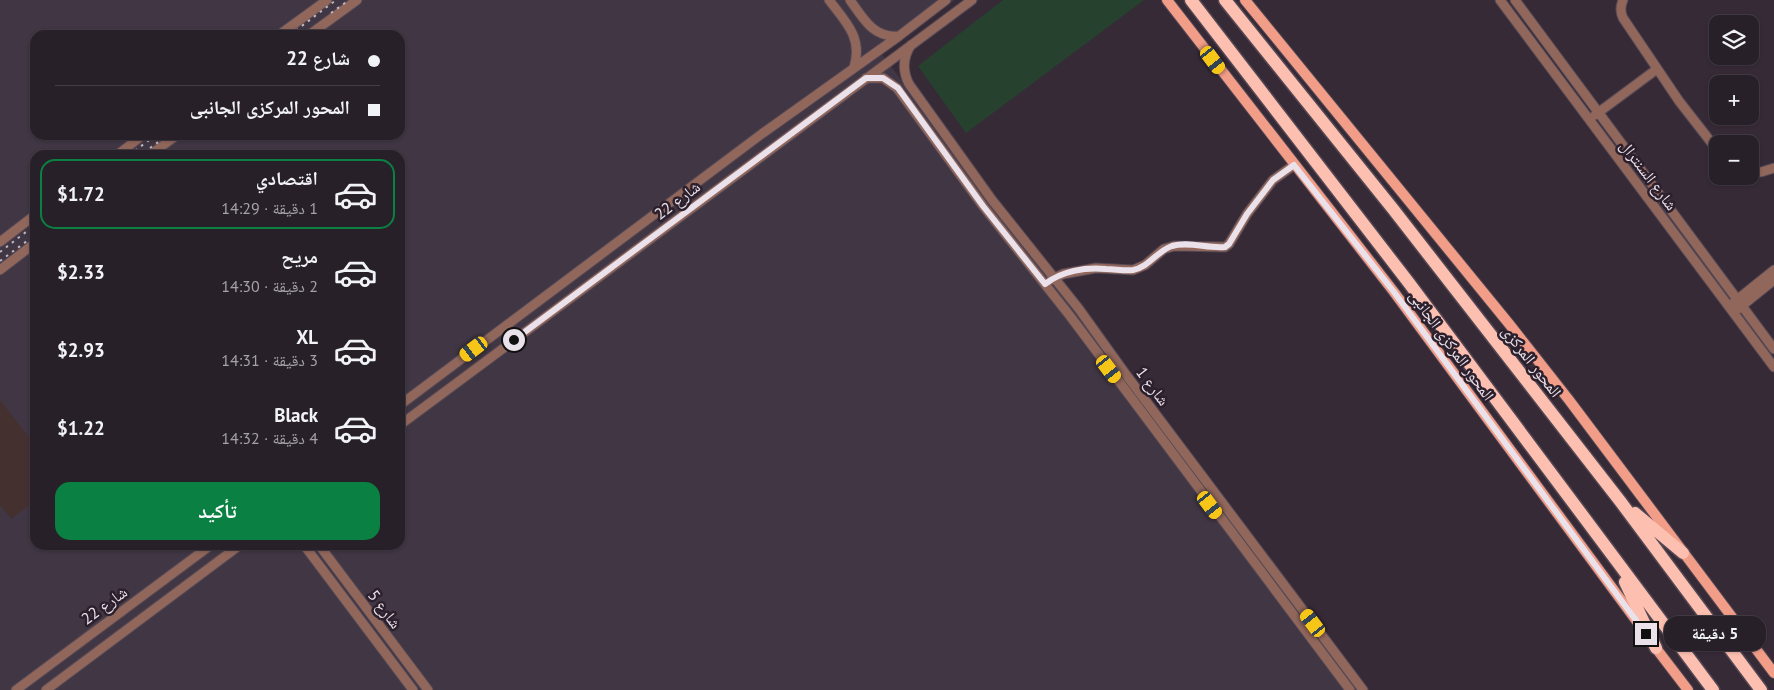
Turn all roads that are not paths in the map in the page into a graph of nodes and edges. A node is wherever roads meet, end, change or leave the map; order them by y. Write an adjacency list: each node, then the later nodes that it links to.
1 (327, 0): 14 (street)
2 (357, 0): 15 (street)
3 (830, 0): 18 (street)
4 (850, 0): 16 (street)
5 (946, 0): 16 (street, شارع 22)
6 (972, 0): 17 (street, شارع 22)
7 (1167, 0): 28 (main road, المحور المركزى الجانبى)
8 (1191, 0): 55 (highway)
9 (1225, 0): 49 (highway, المحور المركزى)
10 (1245, 0): 54 (main road)
11 (1500, 0): 22 (street, شارع السنترال)
12 (1515, 0): 21 (street, شارع السنترال)
13 (1622, 0): 19 (street)
14 (286, 30)
15 (316, 30)
16 (898, 36): 18 (street, شارع 22)
17 (911, 45): 20 (street, شارع 22); 38 (street, شارع 1)
18 (854, 67): 31 (street, شارع 22)
19 (1657, 69): 21 (street); 23 (street)
20 (866, 78): 32 (street, شارع 22); 40 (street, شارع 1)
21 (1598, 112): 22 (street); 41 (street, شارع السنترال)
22 (1589, 119): 42 (street, شارع السنترال)
23 (1709, 139)
24 (136, 140): 26 (street)
25 (170, 140): 27 (street)
26 (124, 150)
27 (157, 150)
28 (1294, 165): 38 (street); 56 (main road, المحور المركزى الجانبى)
29 (1774, 168): 30 (street)
30 (1759, 172)
31 (688, 190): 32 (street); 43 (street, شارع 22)
32 (698, 203): 45 (street, شارع 22)
33 (30, 219): 34 (street)
34 (0, 242)
35 (30, 247): 36 (street)
36 (0, 270)
37 (1774, 270): 41 (street)
38 (1055, 277): 40 (street); 57 (street, شارع 1)
39 (1774, 280): 41 (street)
40 (1045, 284): 58 (street, شارع 1)
41 (1739, 303): 42 (street); 44 (street, شارع السنترال)
42 (1731, 309): 46 (street, شارع السنترال)
43 (474, 349): 45 (street); 47 (street, شارع 22)
44 (1774, 349)
45 (484, 363): 48 (street, شارع 22)
46 (1774, 367)
47 (405, 401)
48 (405, 421)
49 (1620, 501): 54 (highway); 68 (highway, المحور المركزى)
50 (204, 550): 60 (street, شارع 22)
51 (233, 550): 61 (street, شارع 22)
52 (308, 550): 62 (street, شارع 5)
53 (323, 550): 63 (street, شارع 5)
54 (1683, 552): 59 (main road)
55 (1613, 557): 56 (highway); 67 (highway)
56 (1656, 648): 66 (main road, المحور المركزى الجانبى)
57 (1336, 654): 58 (street); 65 (street, شارع 1)
58 (1327, 660): 64 (street, شارع 1)
59 (1774, 673)
60 (16, 690)
61 (46, 690)
62 (413, 690)
63 (428, 690)
64 (1350, 690)
65 (1363, 690)
66 (1688, 690)
67 (1713, 690)
68 (1761, 690)

